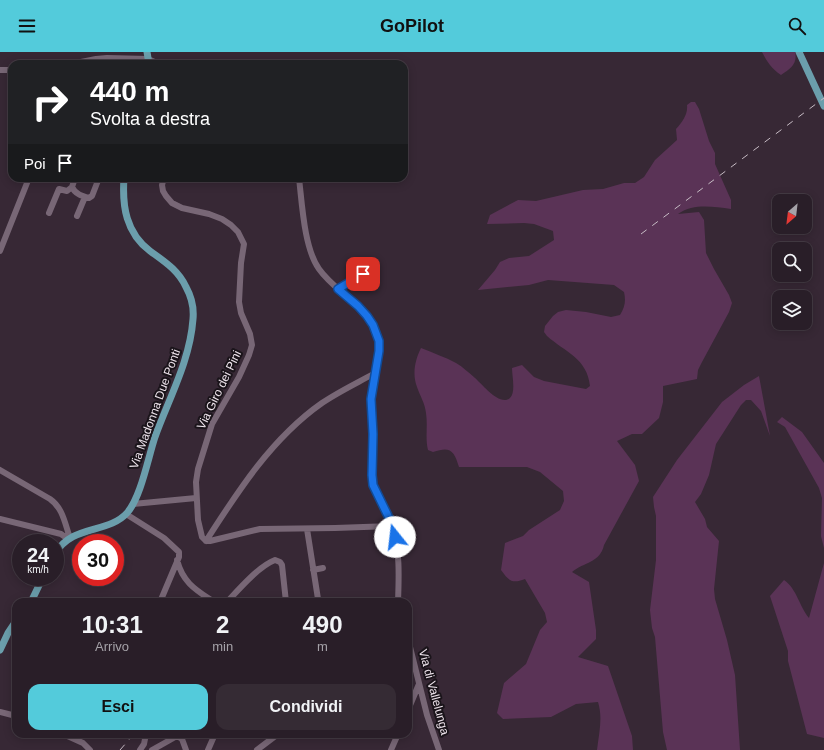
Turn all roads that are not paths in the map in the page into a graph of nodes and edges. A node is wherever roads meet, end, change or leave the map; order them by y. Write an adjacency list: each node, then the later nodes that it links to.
1 (799, 52): 4 (main road)
2 (94, 60): 3 (street)
3 (148, 60)
4 (824, 106)
5 (27, 182): 15 (street)
6 (74, 182): 11 (street)
7 (97, 182): 12 (street)
8 (124, 182): 21 (main road, Via Madonna Due Ponti)
9 (163, 182): 20 (street, Via Giro dei Pini)
10 (300, 182): 17 (street)
11 (72, 188): 12 (street); 13 (street)
12 (85, 197): 14 (street)
13 (49, 213)
14 (77, 216)
15 (0, 251)
16 (375, 267): 17 (street)
17 (338, 289): 18 (street)
18 (375, 373): 24 (street); 27 (street)
19 (0, 470): 26 (street)
20 (196, 498): 21 (street); 27 (street, Via Giro dei Pini)
21 (133, 504): 22 (main road, Via Madonna Due Ponti)
22 (126, 514): 26 (main road, Via Madonna Due Ponti); 29 (street)
23 (0, 519): 26 (street)
24 (392, 526): 25 (street); 39 (street)
25 (307, 529): 27 (street); 31 (street)
26 (69, 539): 28 (main road, Via Madonna Due Ponti)
27 (206, 541)
28 (64, 543)
29 (177, 560): 34 (street); 35 (street)
30 (323, 568): 31 (street)
31 (313, 570): 38 (street)
32 (39, 586): 33 (main road)
33 (33, 598)
34 (162, 598)
35 (208, 598)
36 (231, 598): 37 (street)
37 (286, 598)
38 (318, 598)
39 (398, 598)
40 (12, 627): 41 (main road)
41 (0, 650)
42 (412, 655): 43 (street, Via di Vallelunga)
43 (419, 684): 44 (street); 61 (street, Via di Vallelunga)
44 (412, 701)
45 (0, 712): 46 (street)
46 (12, 715)
47 (72, 738): 54 (street)
48 (145, 738): 55 (street)
49 (173, 738): 56 (street)
50 (182, 738): 57 (street)
51 (213, 738): 58 (street)
52 (273, 738): 59 (street)
53 (396, 738): 60 (street)
54 (90, 750)
55 (140, 750)
56 (152, 750)
57 (186, 750)
58 (208, 750)
59 (257, 750)
60 (391, 750)
61 (439, 750)

